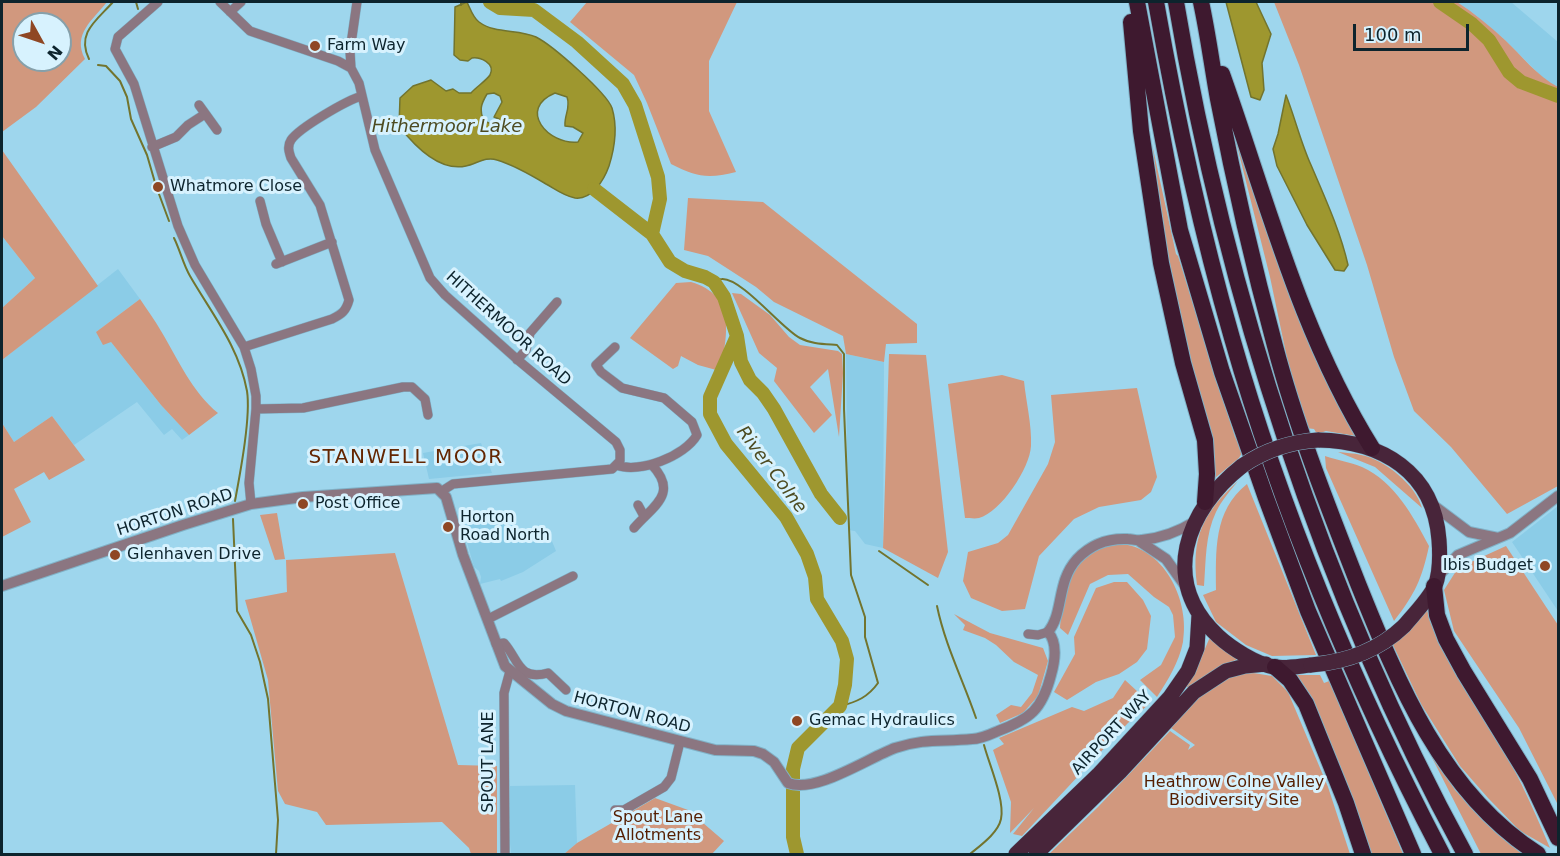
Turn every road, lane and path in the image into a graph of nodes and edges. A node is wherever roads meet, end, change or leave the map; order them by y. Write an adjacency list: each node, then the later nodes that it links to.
1 (158, 2): 19 (street)
2 (220, 2): 10 (street)
3 (241, 2): 10 (street)
4 (357, 2): 12 (street)
5 (1129, 2): 33 (highway)
6 (1137, 2): 61 (highway)
7 (1156, 2): 62 (highway)
8 (1176, 2): 63 (highway)
9 (1201, 2): 11 (highway)
10 (230, 12): 13 (street)
11 (1208, 36): 28 (highway); 64 (highway)
12 (350, 51): 13 (street); 14 (street)
13 (338, 62): 14 (street)
14 (351, 68): 15 (street, HITHERMOOR ROAD)
15 (362, 96): 21 (street); 25 (street, HITHERMOOR ROAD)
16 (199, 105): 17 (street)
17 (205, 114): 18 (street); 19 (street)
18 (217, 130)
19 (153, 147): 23 (street)
20 (260, 201): 21 (street)
21 (332, 242): 23 (street)
22 (557, 302): 25 (street)
23 (244, 347): 26 (street)
24 (615, 347): 30 (street)
25 (517, 360): 29 (street, HITHERMOOR ROAD)
26 (256, 409): 27 (street); 34 (street)
27 (428, 415)
28 (1372, 448): 33 (highway, bridge); 36 (highway)
29 (617, 465): 30 (street); 31 (street)
30 (652, 465): 37 (street)
31 (442, 491): 34 (street, HORTON ROAD); 47 (street, HORTON ROAD)
32 (1558, 496): 40 (street)
33 (1205, 502): 38 (highway)
34 (251, 504): 44 (street, HORTON ROAD)
35 (638, 505): 37 (street)
36 (1433, 505): 40 (street); 43 (highway)
37 (644, 516): 39 (street)
38 (1194, 522): 41 (street); 45 (highway)
39 (634, 528)
40 (1499, 538): 43 (street)
41 (1139, 541): 45 (street); 48 (street)
42 (571, 581): 47 (street)
43 (1436, 581): 51 (highway, AIRPORT WAY, bridge); 56 (highway)
44 (2, 586)
45 (1188, 589): 46 (highway)
46 (1199, 615): 51 (highway); 58 (highway, AIRPORT WAY)
47 (488, 619): 50 (street, HORTON ROAD)
48 (1048, 632): 49 (street); 54 (street, HORTON ROAD)
49 (1028, 634)
50 (496, 644): 52 (street, HORTON ROAD); 53 (street)
51 (1270, 665): 59 (highway, AIRPORT WAY); 60 (highway)
52 (510, 671): 54 (street, HORTON ROAD); 57 (street, SPOUT LANE)
53 (566, 690)
54 (680, 742): 55 (street)
55 (615, 810)
56 (1556, 832)
57 (505, 855)
58 (1016, 855)
59 (1036, 855)
60 (1363, 855)
61 (1413, 855)
62 (1442, 855)
63 (1465, 855)
64 (1538, 855)

